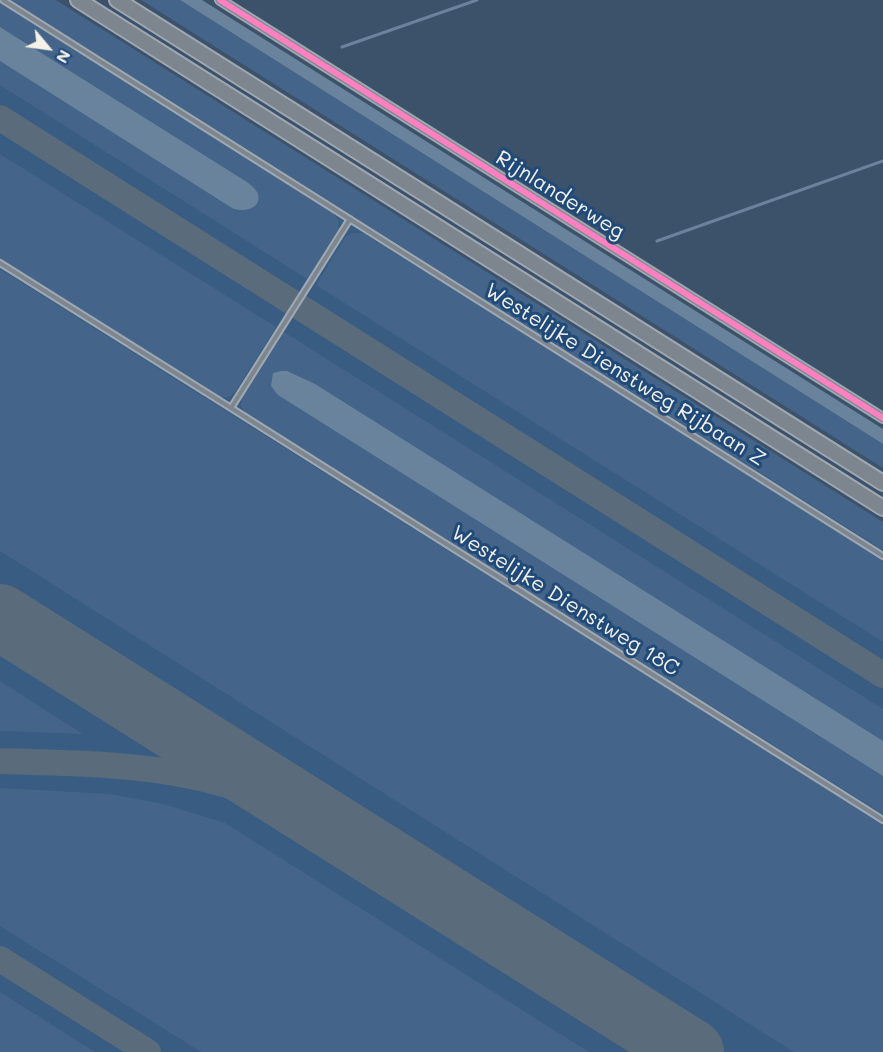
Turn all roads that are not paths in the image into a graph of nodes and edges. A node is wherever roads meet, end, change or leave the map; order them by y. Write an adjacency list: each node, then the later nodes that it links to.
1 (3, 0): 5 (lane, Westelijke Dienstweg Rijbaan Z)
2 (78, 0): 10 (highway)
3 (117, 0): 9 (highway)
4 (220, 0): 8 (street, Rijnlanderweg)
5 (350, 219): 7 (lane); 11 (lane, Westelijke Dienstweg Rijbaan Z)
6 (0, 263): 7 (lane, Westelijke Dienstweg 18C)
7 (231, 408): 12 (lane, Westelijke Dienstweg 18C)
8 (883, 418)
9 (883, 483)
10 (883, 508)
11 (883, 556)
12 (883, 820)

